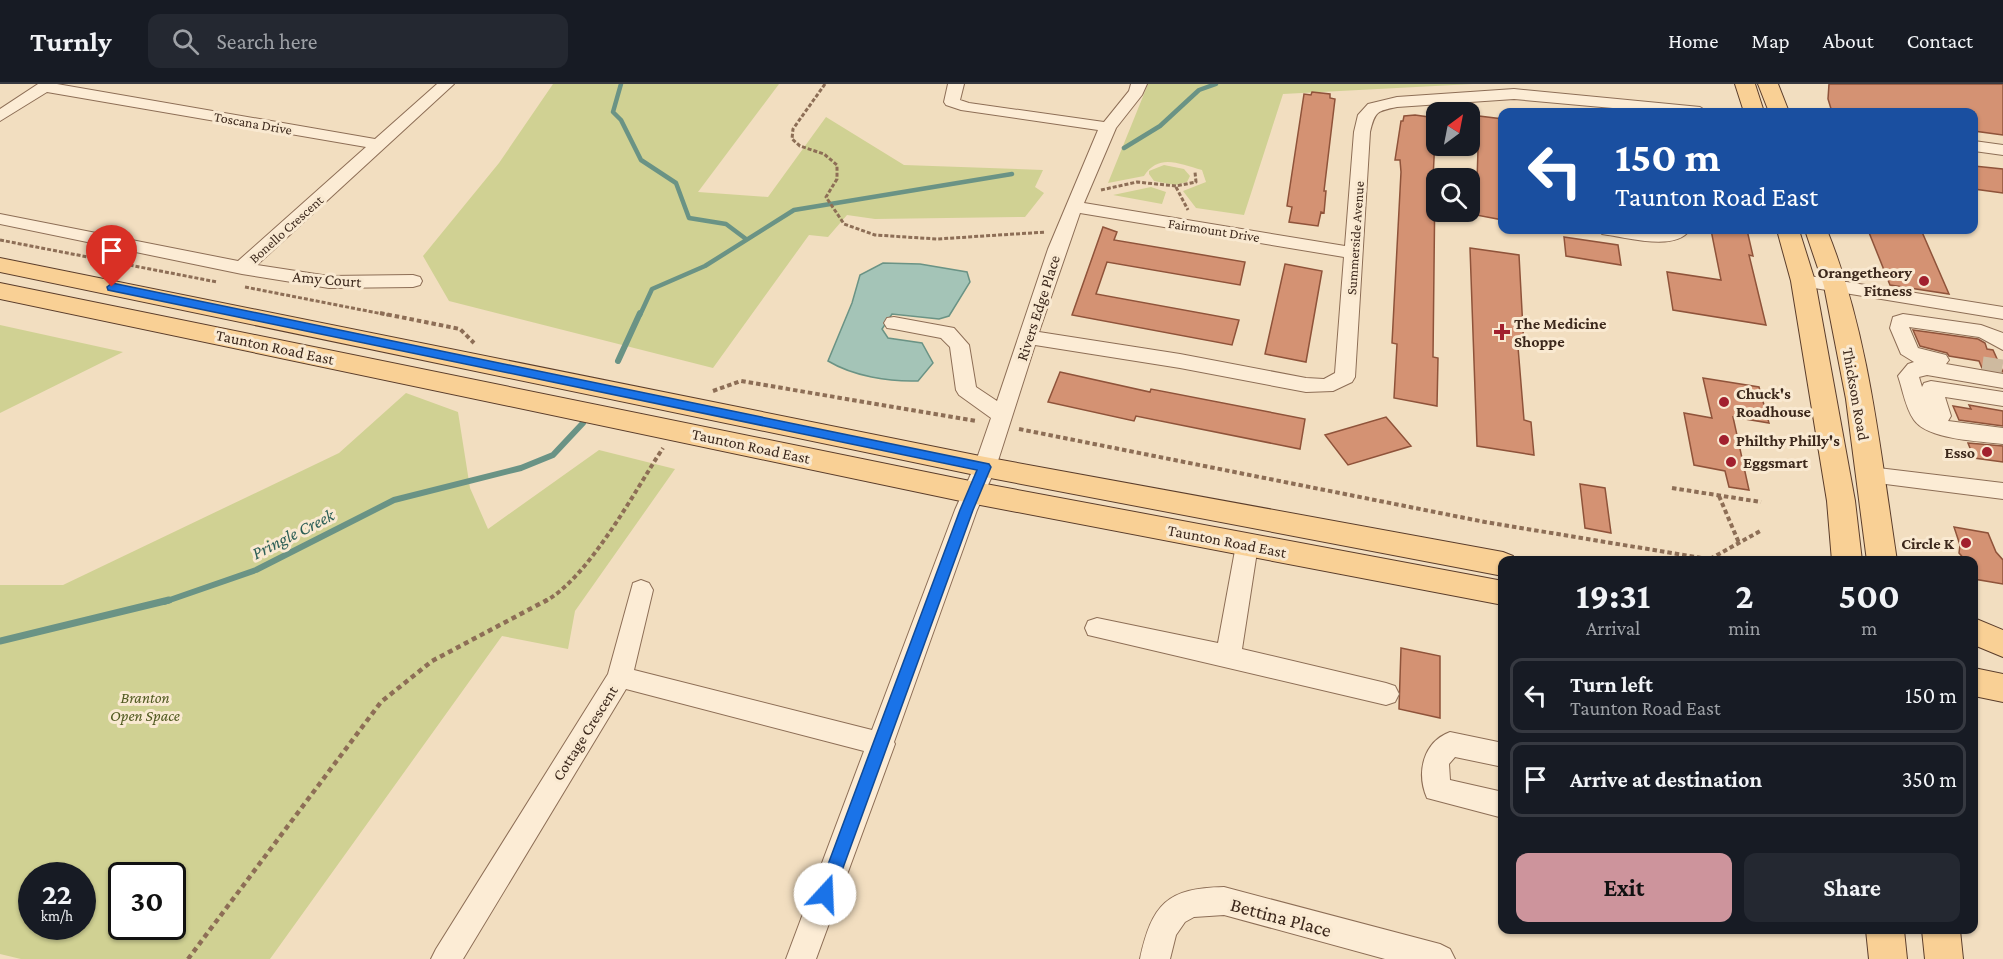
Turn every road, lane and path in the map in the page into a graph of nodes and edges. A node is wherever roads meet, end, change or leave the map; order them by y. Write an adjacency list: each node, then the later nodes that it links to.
1 (446, 84): 15 (street)
2 (825, 84): 23 (path)
3 (956, 84): 14 (street)
4 (1139, 84): 14 (street, Rivers Edge Place)
5 (1745, 84): 11 (main road)
6 (1768, 84): 12 (main road)
7 (47, 86): 13 (street); 15 (street, Toscana Drive)
8 (1525, 89): 9 (street); 10 (street, Summerside Avenue); 29 (street, Summerside Avenue)
9 (1527, 108)
10 (1670, 108)
11 (1753, 108)
12 (1777, 108)
13 (0, 116)
14 (1108, 127): 20 (street, Rivers Edge Place)
15 (380, 145): 31 (street, Bonello Crescent)
16 (1978, 147): 17 (street)
17 (2003, 150)
18 (1195, 172): 19 (path)
19 (1176, 187): 20 (path); 22 (path)
20 (1077, 201): 22 (street, Fairmount Drive); 23 (street, Rivers Edge Place)
21 (0, 219): 31 (street, Bonello Crescent)
22 (1198, 227): 29 (street, Fairmount Drive)
23 (1064, 231): 42 (street, Rivers Edge Place)
24 (1643, 234): 25 (street)
25 (1674, 234)
26 (1789, 234): 33 (main road, Thickson Road)
27 (1817, 234): 35 (main road, Thickson Road)
28 (0, 240): 34 (path)
29 (1354, 253): 42 (street, Summerside Avenue)
30 (0, 265): 37 (main road, Taunton Road East)
31 (242, 277): 32 (street, Amy Court); 44 (path)
32 (413, 281)
33 (1803, 281): 35 (street); 58 (main road, Thickson Road)
34 (219, 282)
35 (1836, 286): 38 (street); 53 (main road, Thickson Road)
36 (0, 291): 39 (main road, Taunton Road East)
37 (180, 301): 39 (main road); 41 (main road, Taunton Road East)
38 (2003, 313)
39 (156, 323): 45 (main road, Taunton Road East)
40 (894, 323): 50 (street)
41 (308, 328): 45 (main road); 54 (main road, Taunton Road East)
42 (1028, 337): 50 (street, Rivers Edge Place)
43 (2002, 342): 46 (street)
44 (483, 345)
45 (288, 350): 54 (main road, Taunton Road East)
46 (1997, 372): 51 (street)
47 (709, 392): 50 (path)
48 (2003, 399): 49 (street)
49 (1941, 416)
50 (1000, 420): 54 (street, Rivers Edge Place); 63 (path)
51 (2003, 436)
52 (663, 448): 87 (path)
53 (1870, 475): 56 (street); 67 (main road, Thickson Road)
54 (980, 480): 62 (main road, Taunton Road East); 68 (main road, Taunton Road East); 82 (street, Rivers Edge Place)
55 (1672, 488): 57 (path)
56 (2001, 494)
57 (1718, 495): 59 (path); 61 (path)
58 (1841, 501): 65 (main road); 66 (main road, Thickson Road)
59 (1761, 502)
60 (1762, 530): 61 (path)
61 (1739, 543): 64 (path)
62 (1247, 545): 70 (main road, Taunton Road East); 75 (street)
63 (1692, 556)
64 (1715, 556)
65 (1826, 556)
66 (1846, 556)
67 (1882, 556)
68 (1498, 563)
69 (641, 590): 77 (street)
70 (1498, 592)
71 (1097, 628): 75 (street)
72 (1978, 633): 73 (main road)
73 (2003, 644)
74 (1978, 652): 76 (main road)
75 (1228, 656): 81 (street)
76 (2003, 657)
77 (620, 677): 82 (street, Cottage Crescent); 88 (street, Cottage Crescent)
78 (1978, 683): 79 (main road)
79 (2003, 690): 80 (main road)
80 (1978, 693)
81 (1386, 694)
82 (882, 744): 89 (street, Rivers Edge Place)
83 (1498, 754): 84 (street)
84 (1498, 804)
85 (1885, 934): 92 (main road)
86 (1941, 934): 93 (main road)
87 (188, 959)
88 (446, 959)
89 (801, 959)
90 (1155, 959): 91 (street, Bettina Place)
91 (1440, 959)
92 (1888, 959)
93 (1944, 959)

